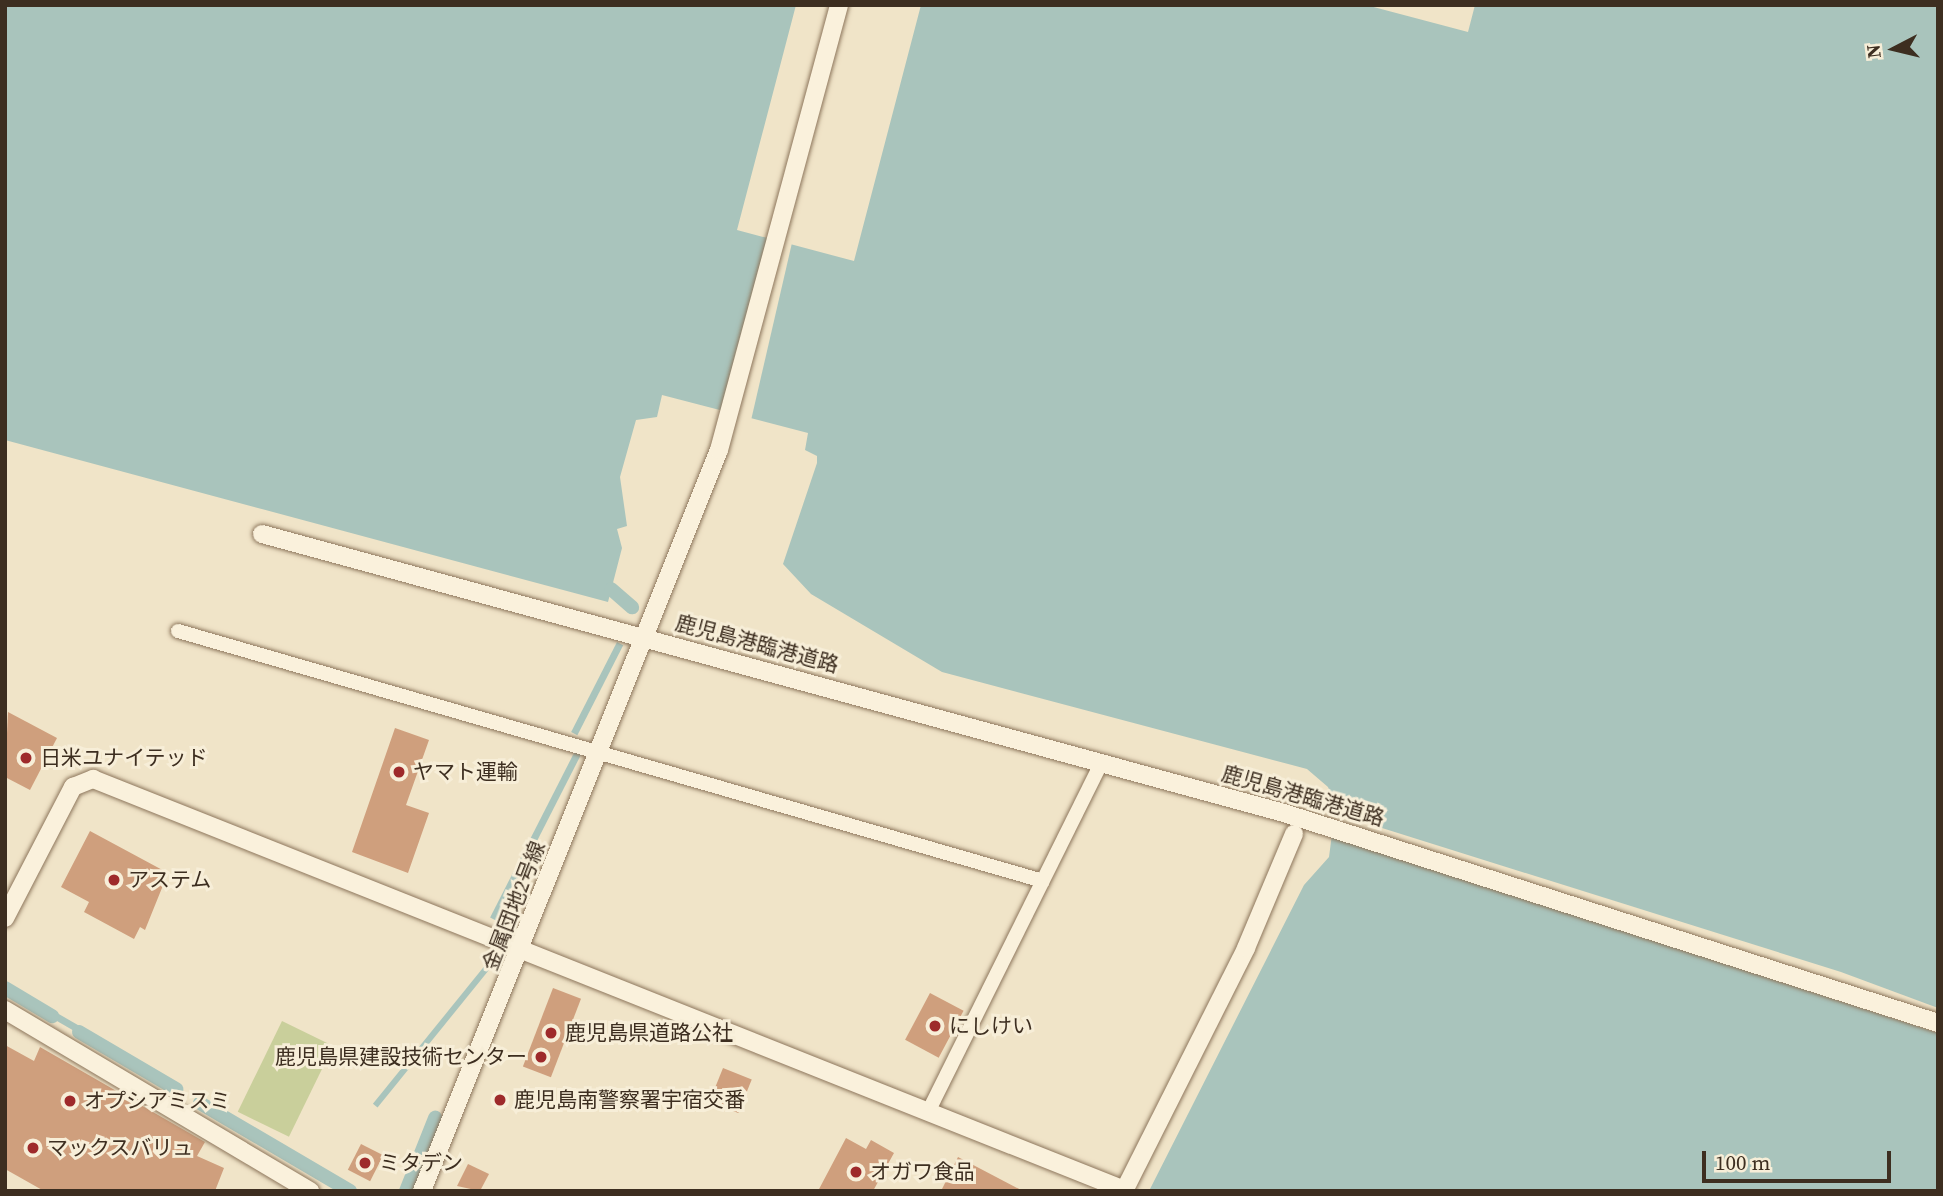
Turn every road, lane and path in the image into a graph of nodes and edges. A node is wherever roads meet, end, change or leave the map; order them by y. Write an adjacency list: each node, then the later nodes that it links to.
1 (839, 5): 4 (street, 金属団地2号線)
2 (262, 534): 4 (street, 鹿児島港臨港道路)
3 (178, 631): 5 (street)
4 (649, 638): 5 (street, 金属団地2号線); 6 (street, 鹿児島港臨港道路)
5 (598, 751): 8 (street); 10 (street, 金属団地2号線)
6 (1101, 764): 8 (street); 12 (street, 鹿児島港臨港道路)
7 (1294, 834): 14 (street)
8 (1042, 881): 13 (street)
9 (5, 918): 10 (street)
10 (522, 951): 13 (street); 16 (street, 金属団地2号線)
11 (5, 1010): 15 (street)
12 (1938, 1023)
13 (929, 1110): 14 (street)
14 (1124, 1190)
15 (310, 1191)
16 (422, 1191)

